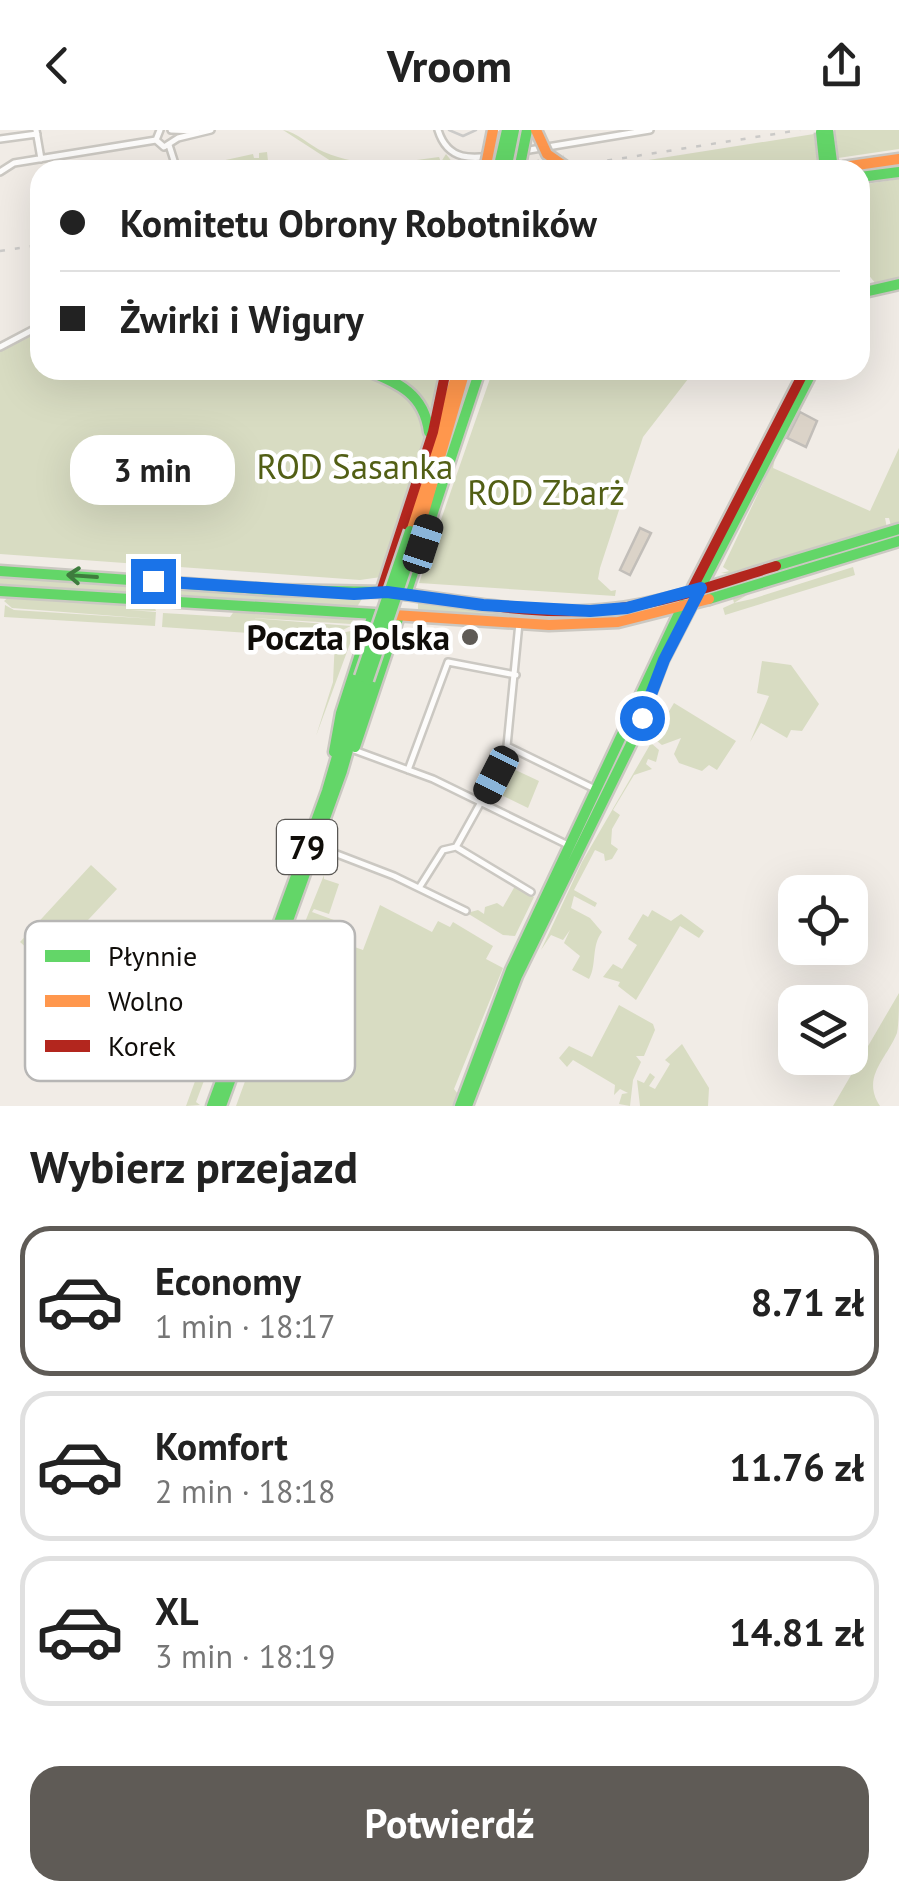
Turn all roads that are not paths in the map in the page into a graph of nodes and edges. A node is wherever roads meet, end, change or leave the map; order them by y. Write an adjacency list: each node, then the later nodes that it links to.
1 (160, 130): 15 (street)
2 (170, 130): 13 (street); 16 (street)
3 (211, 130): 13 (street)
4 (438, 130): 10 (street)
5 (493, 130): 21 (main road, bridge)
6 (506, 130): 22 (main road, bridge)
7 (514, 130): 23 (main road, bridge)
8 (527, 130): 24 (main road, bridge)
9 (536, 130): 25 (main road, bridge)
10 (650, 130)
11 (825, 131): 26 (main road, bridge)
12 (36, 132): 14 (street); 17 (street)
13 (200, 132): 16 (street)
14 (3, 135)
15 (156, 140): 16 (street); 17 (street)
16 (172, 142): 20 (street)
17 (41, 159): 19 (street)
18 (899, 159): 28 (main road)
19 (35, 160)
20 (175, 160)
21 (487, 160)
22 (503, 160)
23 (505, 160)
24 (521, 160)
25 (556, 160)
26 (832, 160)
27 (30, 161): 29 (street)
28 (870, 163)
29 (0, 172)
30 (899, 172): 31 (main road)
31 (870, 176)
32 (899, 284): 33 (main road)
33 (870, 289)
34 (30, 331): 35 (street)
35 (0, 347)
36 (390, 380): 42 (main road)
37 (444, 380): 42 (main road)
38 (459, 380): 64 (main road, bridge)
39 (483, 380): 52 (main road, 79)
40 (800, 380): 49 (main road)
41 (808, 380): 45 (main road)
42 (429, 445): 51 (main road, 79)
43 (899, 529): 47 (main road)
44 (899, 541): 54 (main road)
45 (715, 563): 47 (main road); 49 (main road)
46 (0, 571): 48 (main road, one-way to 46)
47 (728, 580): 49 (main road)
48 (163, 582): 51 (main road); 53 (main road)
49 (696, 589): 52 (main road); 54 (main road)
50 (0, 591): 53 (main road)
51 (381, 592): 52 (main road); 55 (main road, 79)
52 (406, 594): 57 (main road, 79)
53 (160, 602): 55 (main road)
54 (687, 605): 56 (main road); 59 (main road); 69 (main road)
55 (373, 614): 57 (main road); 64 (main road, 79)
56 (658, 614): 58 (main road); 59 (main road)
57 (399, 616): 58 (main road); 62 (main road, 79)
58 (519, 623): 60 (street)
59 (668, 633): 65 (main road)
60 (516, 675): 61 (street); 63 (street)
61 (507, 746): 65 (street); 66 (street)
62 (354, 750): 63 (street); 64 (main road, 79)
63 (408, 770): 66 (street)
64 (337, 773): 67 (main road, 79); 73 (main road, 79)
65 (597, 790): 69 (main road)
66 (482, 802): 68 (street); 69 (street)
67 (316, 846): 70 (street); 74 (main road, 79)
68 (456, 847): 70 (street); 71 (street)
69 (572, 851): 79 (main road); 80 (main road)
70 (420, 888): 72 (street)
71 (531, 892)
72 (466, 912)
73 (281, 921)
74 (289, 921)
75 (221, 1081): 77 (main road, 79)
76 (230, 1081): 78 (main road, 79)
77 (212, 1106)
78 (221, 1106)
79 (460, 1106)
80 (467, 1106)

